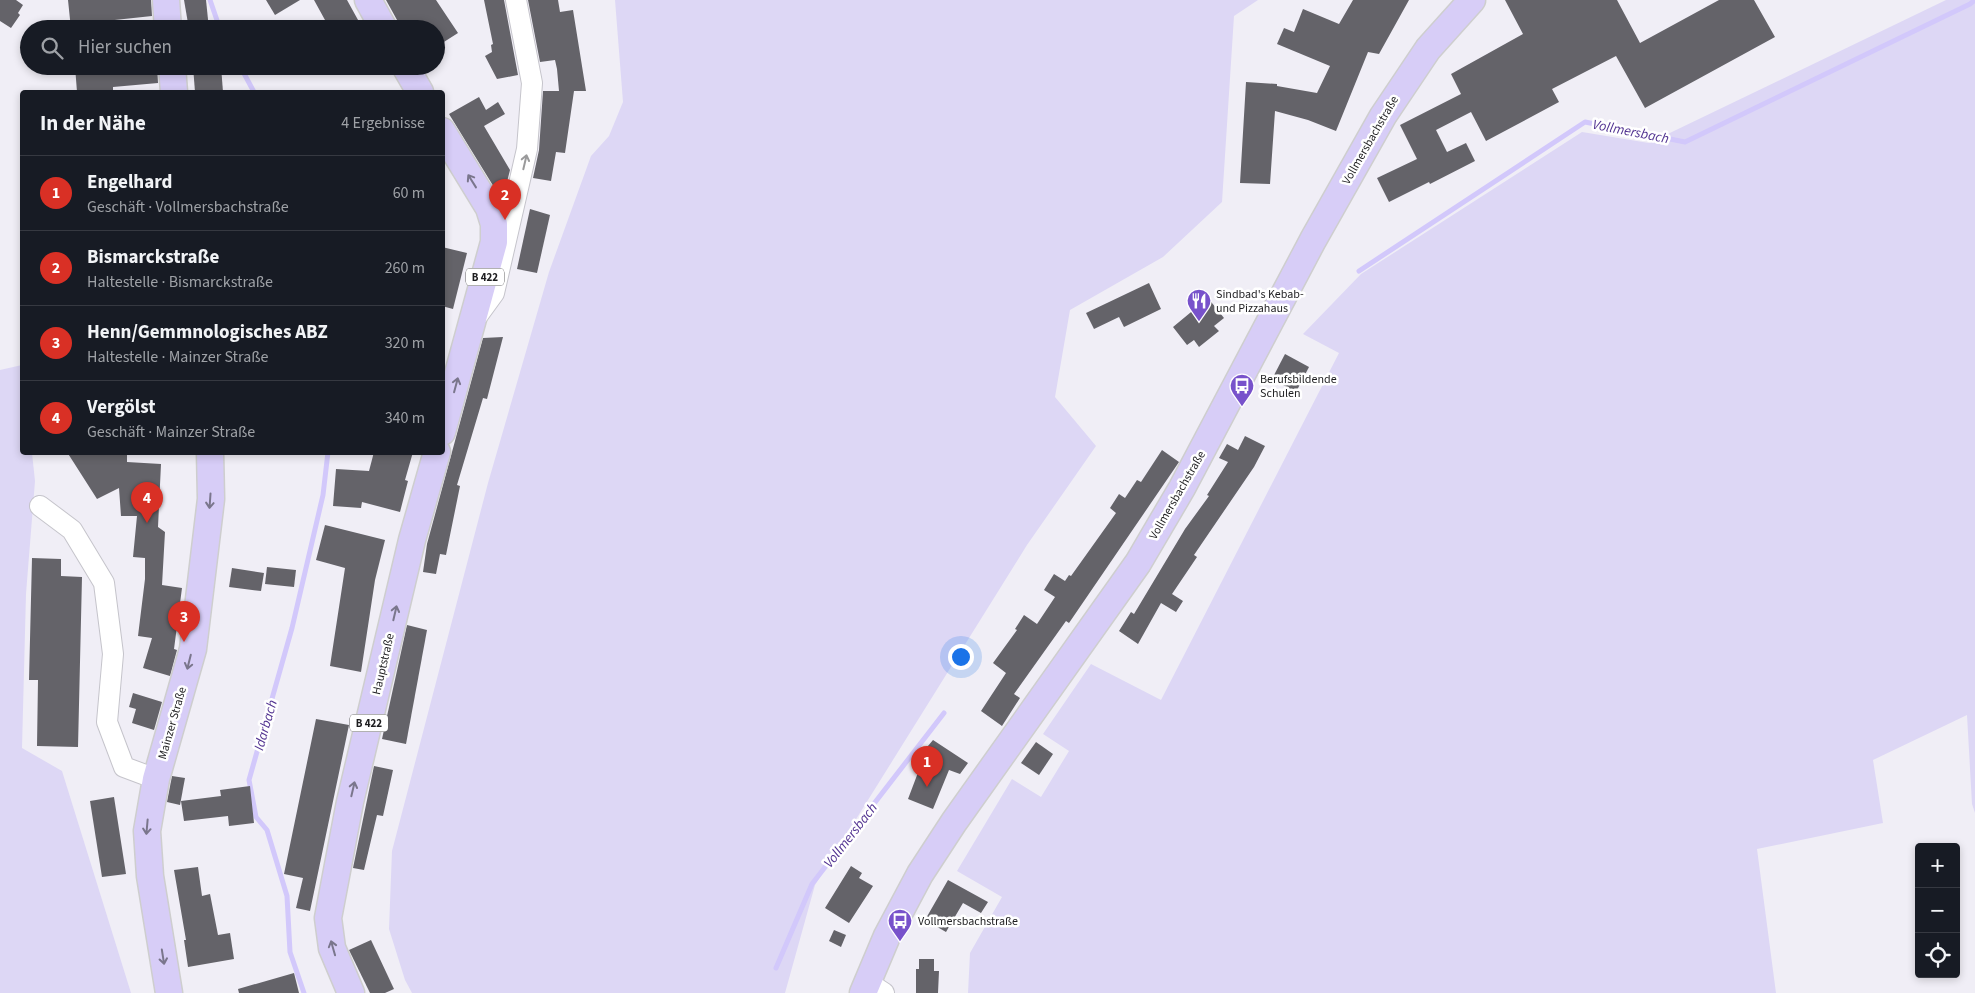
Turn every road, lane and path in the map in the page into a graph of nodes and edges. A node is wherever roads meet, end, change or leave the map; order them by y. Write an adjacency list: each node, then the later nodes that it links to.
1 (166, 0): 5 (main road)
2 (368, 0): 6 (main road)
3 (516, 0): 12 (street, one-way to 3)
4 (1472, 0): 18 (main road, Vollmersbachstraße)
5 (167, 20)
6 (379, 20)
7 (173, 75): 9 (main road)
8 (411, 75): 10 (main road)
9 (174, 90)
10 (419, 90)
11 (445, 136): 12 (main road, B 422, one-way to 11)
12 (473, 323): 13 (main road, B 422, one-way to 12)
13 (445, 421)
14 (210, 455): 17 (main road, Mainzer Straße, one-way to 17)
15 (436, 455): 20 (main road, Hauptstraße / B 422, one-way to 15)
16 (40, 506): 17 (street)
17 (156, 779): 19 (main road, Mainzer Straße, one-way to 19)
18 (871, 989)
19 (169, 993)
20 (351, 993)

